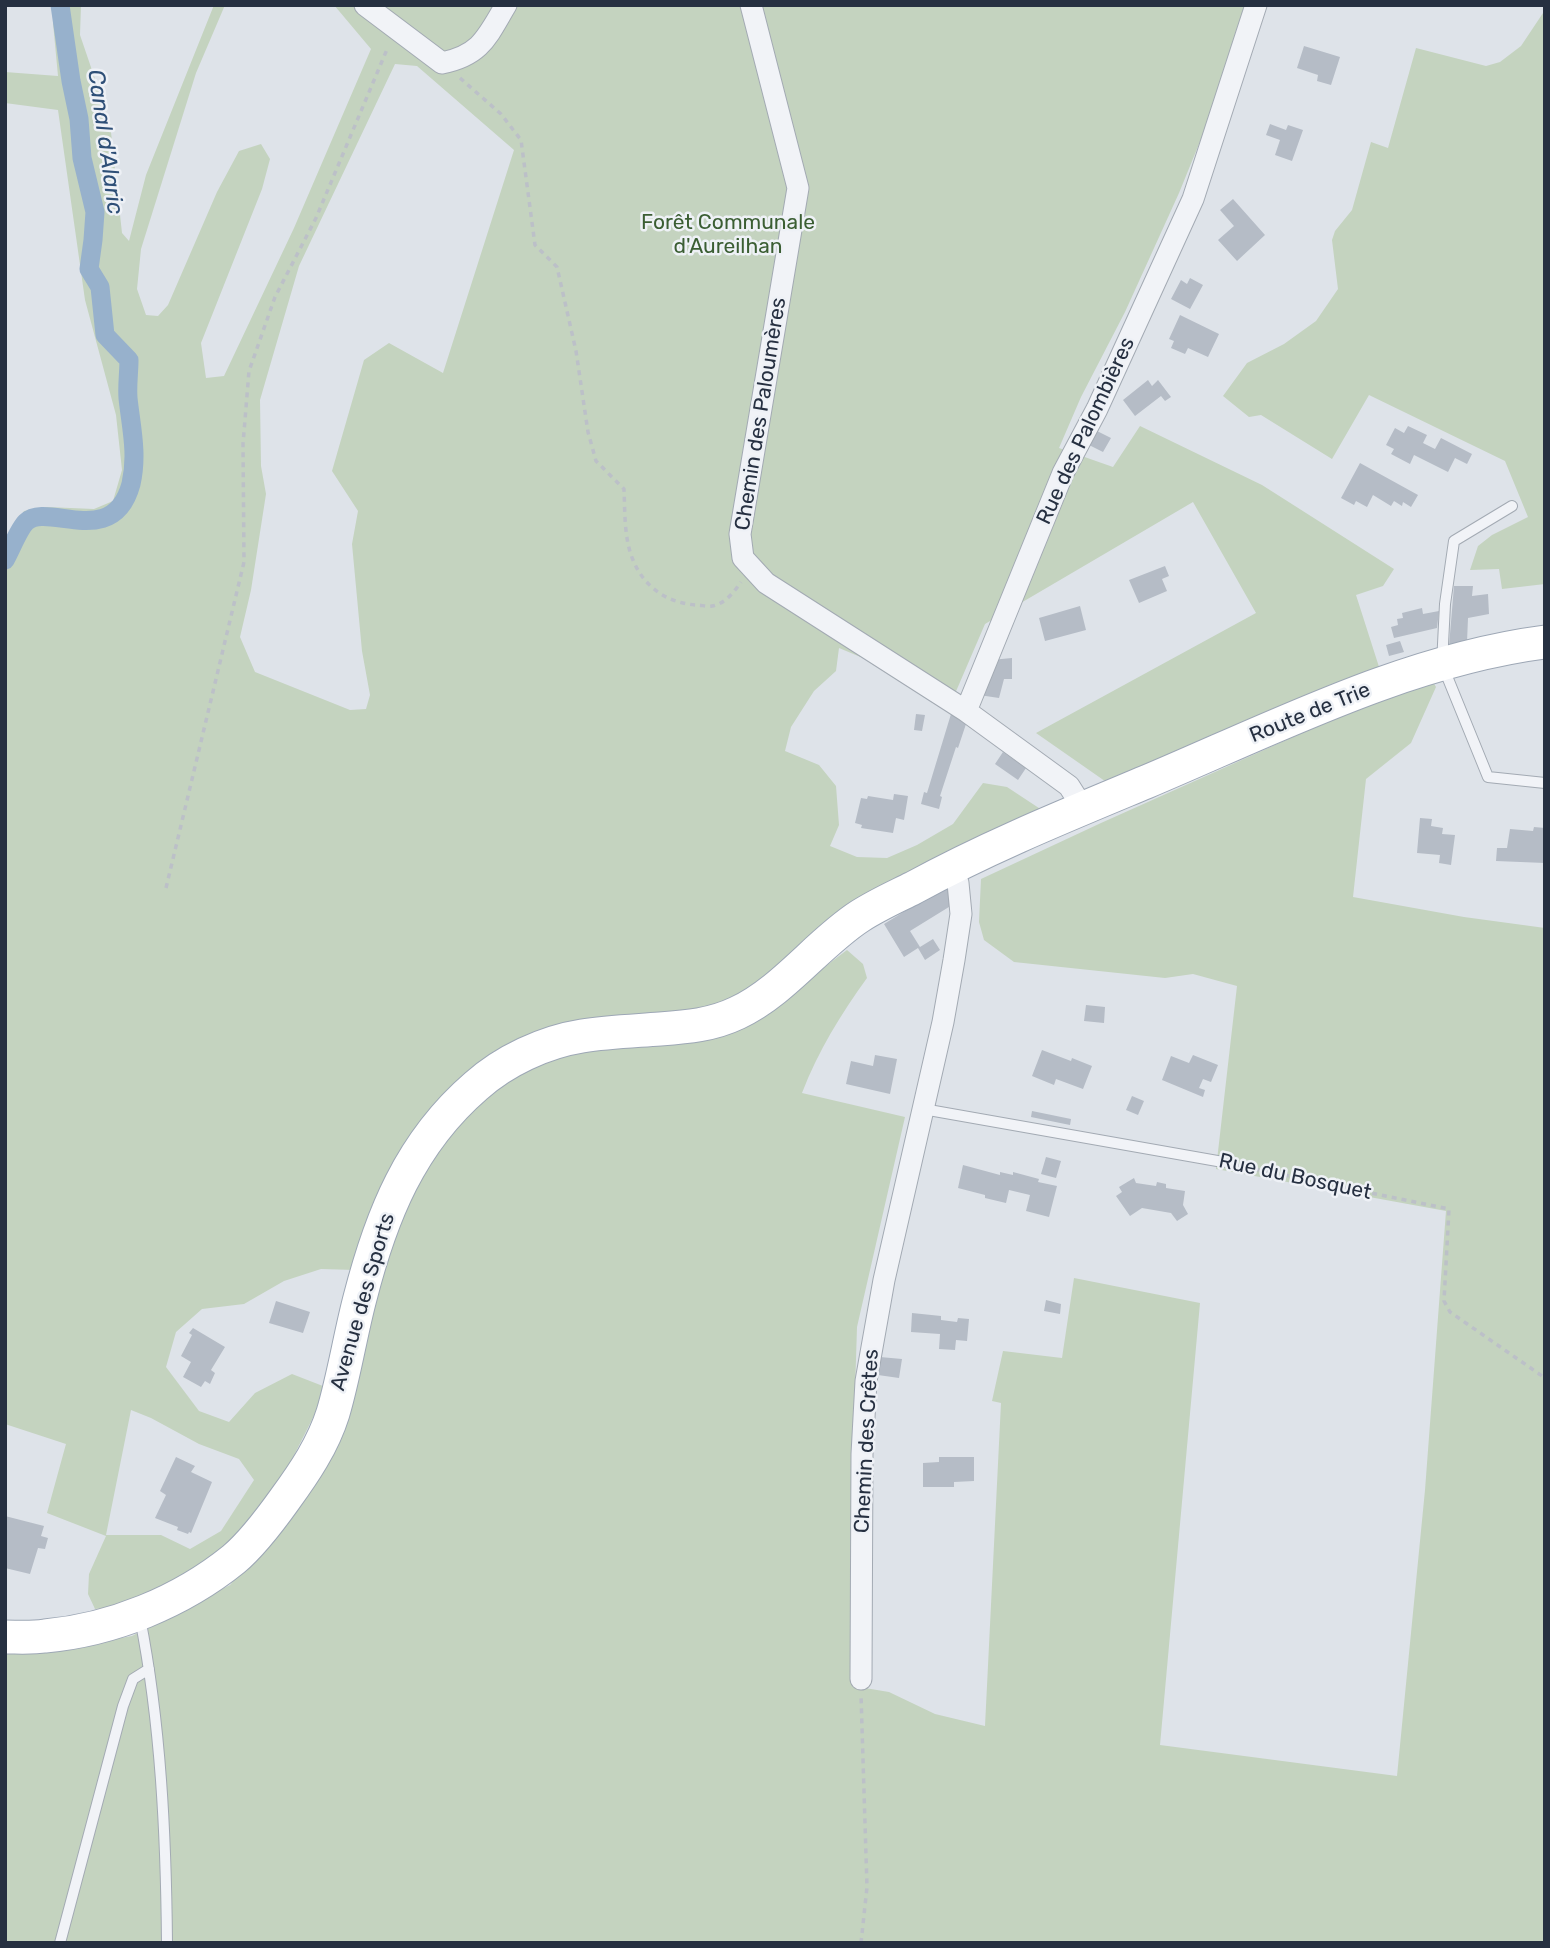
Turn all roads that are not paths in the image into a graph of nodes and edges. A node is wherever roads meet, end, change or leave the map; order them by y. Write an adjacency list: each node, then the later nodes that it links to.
1 (365, 5): 2 (street)
2 (506, 5)
3 (751, 5): 8 (street, Chemin des Paloumères)
4 (1256, 5): 8 (street, Rue des Palombières)
5 (1512, 506): 7 (lane)
6 (1545, 642): 7 (main road, Route de Trie)
7 (1442, 664): 9 (lane); 10 (main road, Route de Trie)
8 (966, 711): 10 (street)
9 (1545, 783)
10 (1083, 808): 11 (main road, Route de Trie)
11 (952, 866): 12 (street, Chemin des Crêtes); 14 (main road, Avenue des Sports)
12 (923, 1109): 13 (lane, Rue du Bosquet); 17 (street, Chemin des Crêtes)
13 (1223, 1162)
14 (140, 1615): 15 (main road, Avenue des Sports); 16 (lane)
15 (5, 1637)
16 (149, 1669): 18 (lane); 19 (lane)
17 (861, 1679)
18 (60, 1943)
19 (167, 1943)

